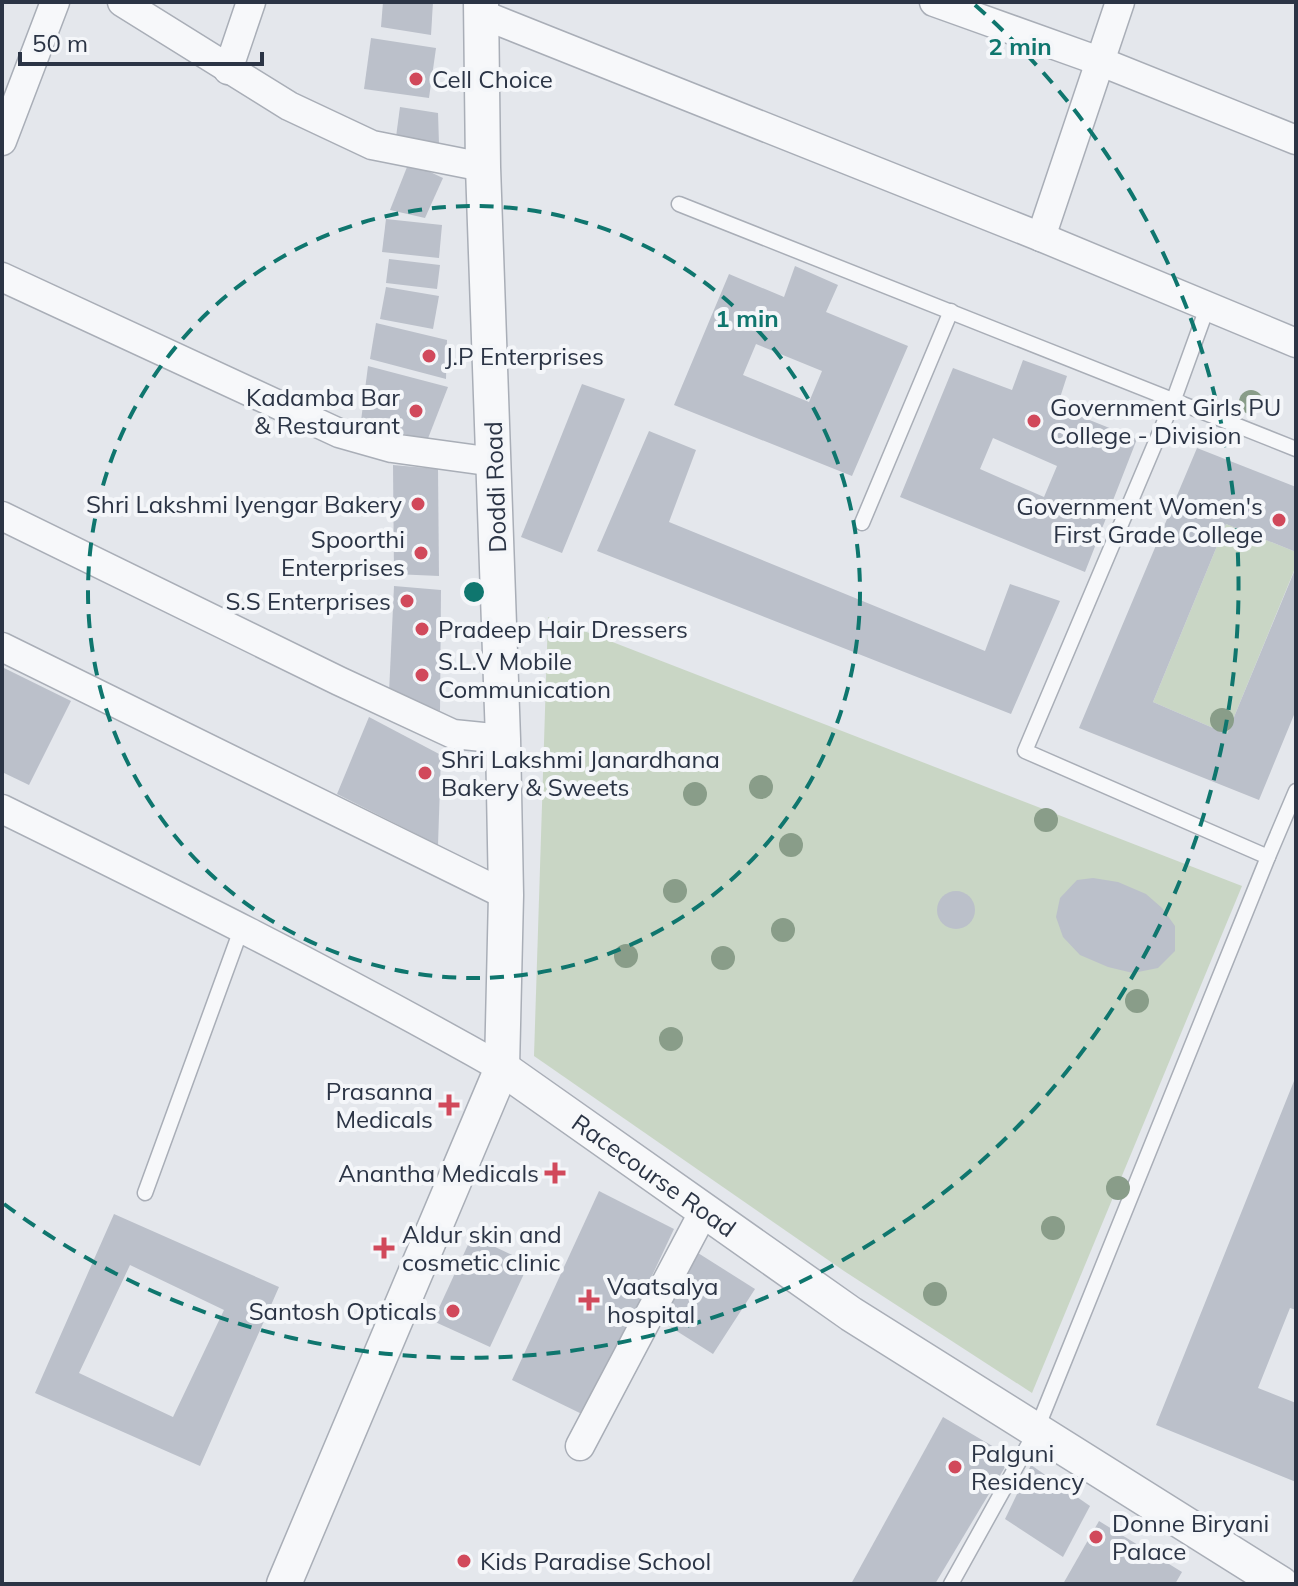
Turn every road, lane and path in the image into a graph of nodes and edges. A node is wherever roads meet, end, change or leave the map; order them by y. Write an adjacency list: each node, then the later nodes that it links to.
1 (55, 2): 10 (street)
2 (122, 2): 8 (street)
3 (251, 2): 8 (street)
4 (934, 2): 7 (street)
5 (1120, 2): 7 (street)
6 (481, 8): 11 (street, Doddi Road); 13 (street)
7 (1099, 61): 9 (street); 13 (street)
8 (228, 70): 11 (street)
9 (1296, 140)
10 (2, 141)
11 (483, 167): 20 (street, Doddi Road)
12 (679, 204): 16 (lane)
13 (1041, 237): 15 (street)
14 (2, 277): 20 (street)
15 (1207, 308): 17 (street); 18 (lane)
16 (951, 311): 18 (lane); 22 (lane)
17 (1296, 343)
18 (1174, 399): 19 (lane); 27 (lane)
19 (1296, 449)
20 (494, 462): 24 (street, Doddi Road)
21 (2, 516): 24 (street)
22 (862, 523)
23 (2, 647): 28 (street)
24 (503, 739): 28 (street, Doddi Road)
25 (1296, 791): 27 (lane)
26 (2, 809): 29 (street, Racecourse Road)
27 (1268, 857): 33 (lane)
28 (506, 895): 30 (street, Doddi Road)
29 (242, 927): 30 (street, Racecourse Road); 31 (lane)
30 (502, 1068): 32 (street, Racecourse Road); 35 (street)
31 (145, 1193)
32 (704, 1211): 33 (street, Racecourse Road); 34 (street)
33 (1036, 1431): 36 (lane); 37 (street, Racecourse Road)
34 (580, 1446)
35 (284, 1584)
36 (951, 1584)
37 (1281, 1584)

